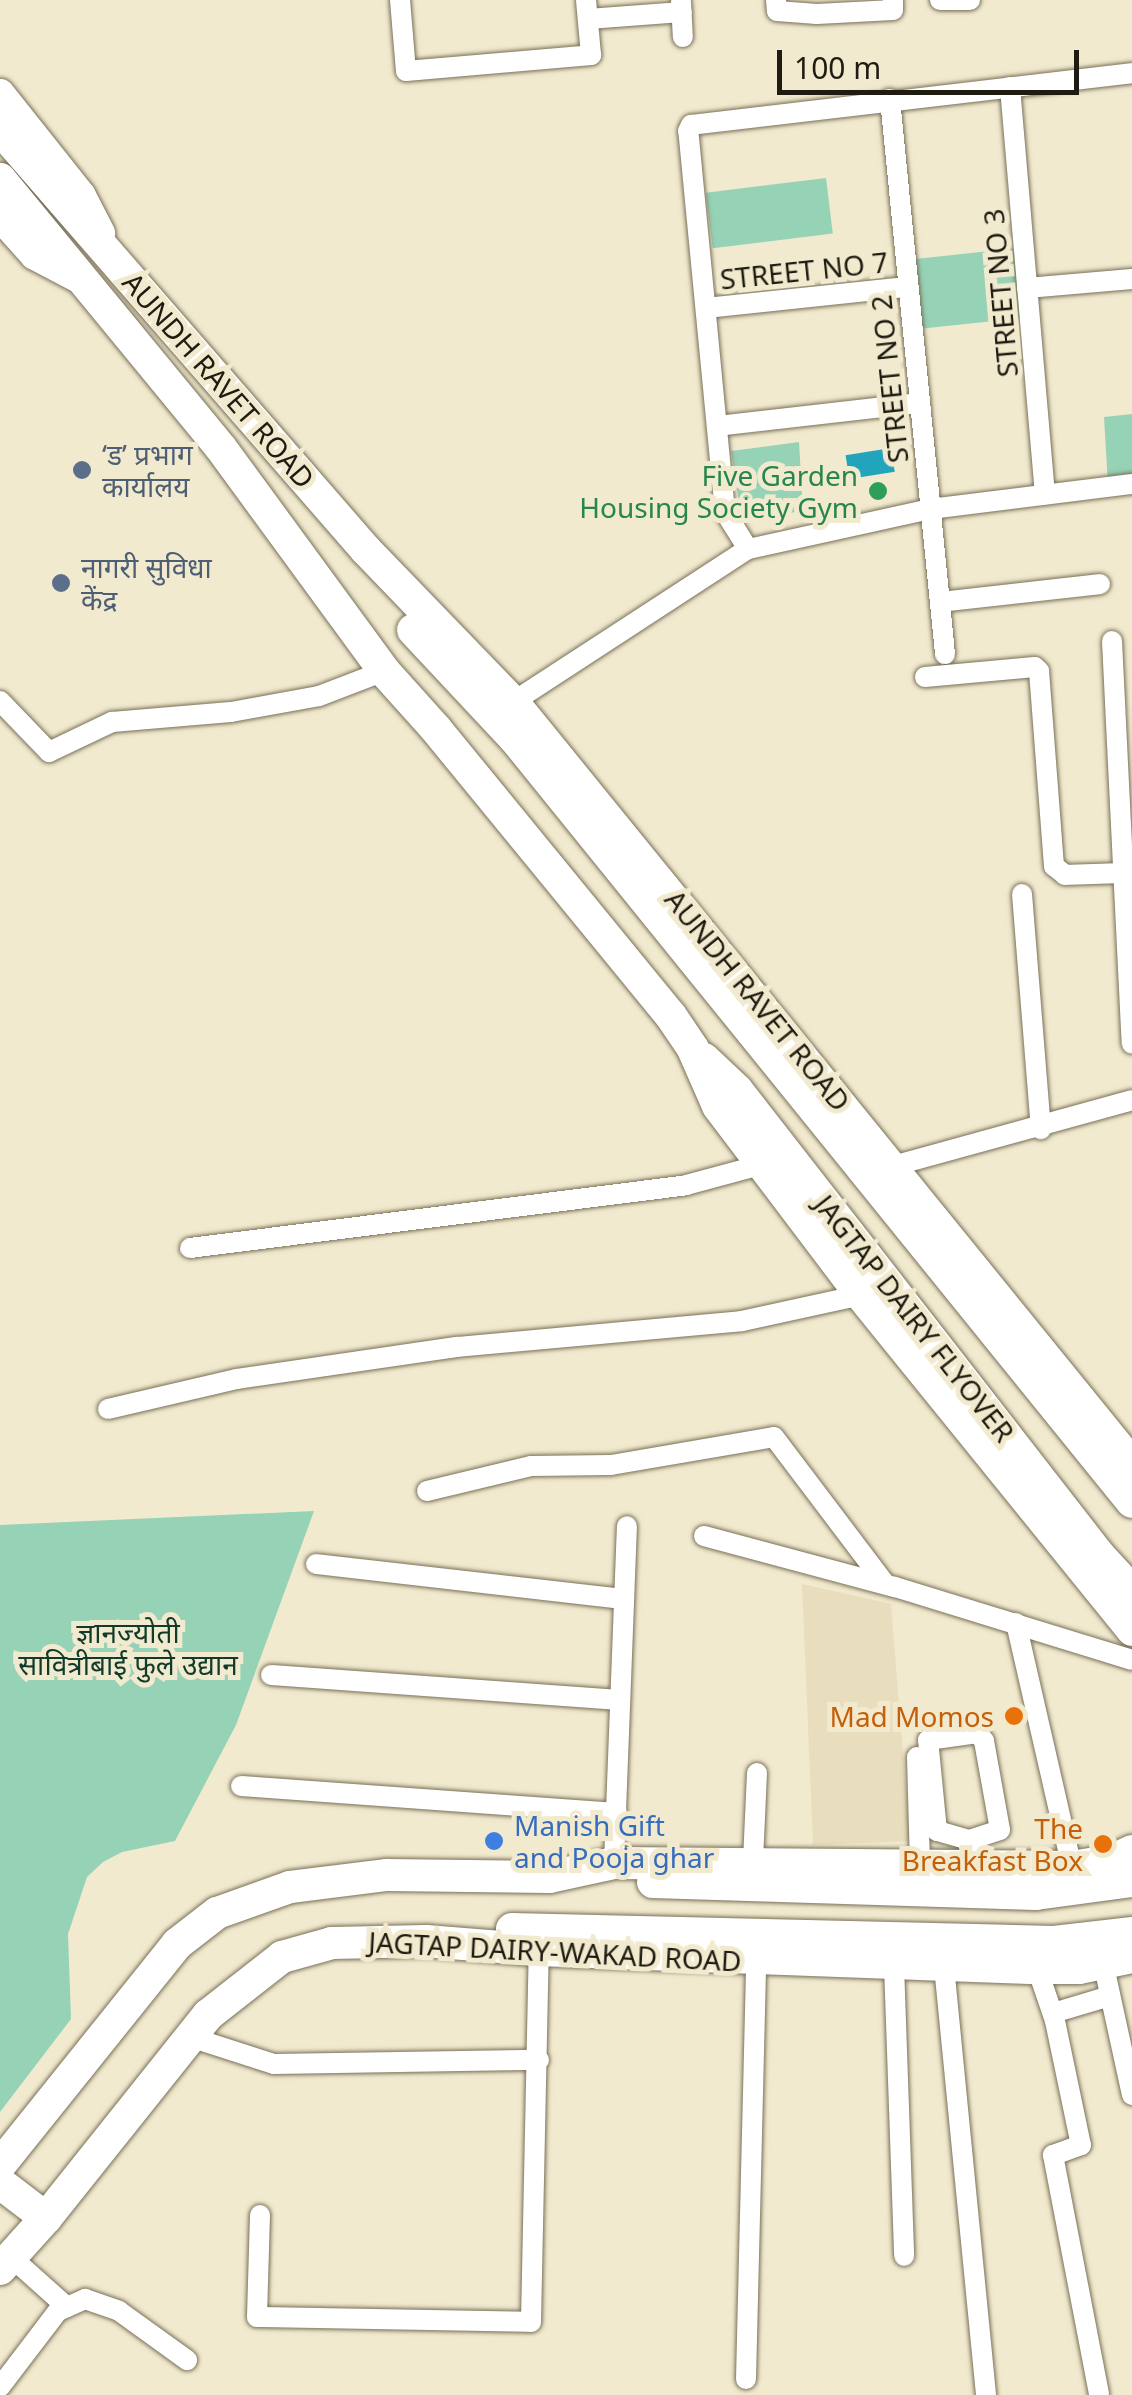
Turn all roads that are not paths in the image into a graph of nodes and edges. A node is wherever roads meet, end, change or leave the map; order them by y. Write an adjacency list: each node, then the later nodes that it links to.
1 (400, 0): 7 (street)
2 (776, 0): 3 (street)
3 (893, 0)
4 (940, 0): 5 (street)
5 (970, 0)
6 (682, 6): 7 (street); 8 (street)
7 (587, 10)
8 (682, 38)
9 (1132, 73): 10 (street)
10 (1010, 87): 12 (street); 20 (street, STREET NO 3)
11 (0, 94): 16 (street)
12 (890, 99): 19 (street, STREET NO 2); 21 (street)
13 (0, 129): 16 (main road, AUNDH RAVET ROAD)
14 (0, 179): 18 (main road, AUNDH RAVET ROAD)
15 (0, 216): 18 (street)
16 (111, 254): 28 (main road, AUNDH RAVET ROAD)
17 (1132, 279): 20 (street)
18 (86, 282): 33 (main road, AUNDH RAVET ROAD)
19 (908, 287): 21 (street, STREET NO 7); 22 (street, STREET NO 2)
20 (1027, 288): 25 (street, STREET NO 3)
21 (706, 308): 23 (street)
22 (919, 403): 23 (street); 26 (street, STREET NO 2)
23 (717, 426): 27 (street)
24 (1132, 484): 25 (street)
25 (1045, 495): 26 (street)
26 (930, 509): 27 (street); 30 (street, STREET NO 2)
27 (748, 548): 36 (street)
28 (366, 550): 36 (main road, AUNDH RAVET ROAD); 40 (main road, AUNDH RAVET ROAD)
29 (1100, 584): 30 (street)
30 (940, 602): 32 (street, STREET NO 2)
31 (1112, 641): 37 (street)
32 (944, 654)
33 (384, 671): 35 (street); 42 (main road, AUNDH RAVET ROAD)
34 (925, 677): 38 (street)
35 (0, 701)
36 (513, 702): 40 (main road, AUNDH RAVET ROAD)
37 (1126, 848): 38 (street)
38 (1121, 873): 41 (street)
39 (1022, 894): 44 (street)
40 (756, 1023): 46 (main road, AUNDH RAVET ROAD); 52 (main road, JAGTAP DAIRY FLYOVER)
41 (1132, 1044)
42 (693, 1049): 45 (main road); 57 (main road, JAGTAP DAIRY FLYOVER)
43 (1132, 1100): 44 (street)
44 (1041, 1128): 46 (street)
45 (764, 1164): 47 (street); 48 (main road)
46 (893, 1166): 50 (main road, AUNDH RAVET ROAD)
47 (190, 1248)
48 (861, 1294): 49 (street); 60 (main road)
49 (108, 1409)
50 (1132, 1464)
51 (428, 1491): 56 (street)
52 (1132, 1502)
53 (627, 1526): 58 (street)
54 (704, 1536): 56 (street)
55 (316, 1564): 58 (street)
56 (885, 1584): 59 (street)
57 (1132, 1591)
58 (624, 1599): 63 (street)
59 (1016, 1624): 61 (street); 73 (street)
60 (1132, 1630)
61 (1132, 1660)
62 (271, 1674): 63 (street)
63 (620, 1700): 67 (street)
64 (916, 1737): 72 (street)
65 (758, 1774): 71 (street)
66 (241, 1786): 67 (street)
67 (617, 1813): 70 (street)
68 (1132, 1851): 73 (main road)
69 (970, 1853): 69 (street); 72 (main road); 73 (main road)
70 (614, 1862): 71 (main road); 74 (main road)
71 (752, 1862): 72 (main road)
72 (920, 1864)
73 (1072, 1866)
74 (549, 1877): 75 (main road); 89 (main road)
75 (1132, 1882)
76 (1132, 1934): 77 (main road)
77 (426, 1941): 78 (main road, JAGTAP DAIRY-WAKAD ROAD); 86 (main road, JAGTAP DAIRY-WAKAD ROAD)
78 (539, 1950): 79 (main road, JAGTAP DAIRY-WAKAD ROAD); 87 (street)
79 (756, 1960): 81 (main road, JAGTAP DAIRY-WAKAD ROAD); 97 (street)
80 (1118, 1960): 83 (main road, JAGTAP DAIRY-WAKAD ROAD); 84 (street)
81 (894, 1965): 82 (main road, JAGTAP DAIRY-WAKAD ROAD); 93 (street)
82 (944, 1966): 83 (main road, JAGTAP DAIRY-WAKAD ROAD); 99 (street)
83 (1037, 1968): 85 (street)
84 (1110, 1996): 85 (street); 88 (street)
85 (1053, 2014): 100 (street)
86 (190, 2037): 87 (street); 92 (main road, JAGTAP DAIRY-WAKAD ROAD)
87 (539, 2060): 91 (street)
88 (1132, 2095)
89 (0, 2165)
90 (0, 2183): 92 (main road)
91 (260, 2215)
92 (46, 2218): 94 (main road, JAGTAP DAIRY-WAKAD ROAD)
93 (904, 2256)
94 (5, 2263): 95 (street)
95 (67, 2307): 96 (street); 98 (street)
96 (187, 2360)
97 (746, 2379)
98 (0, 2387)
99 (986, 2395)
100 (1100, 2395)

